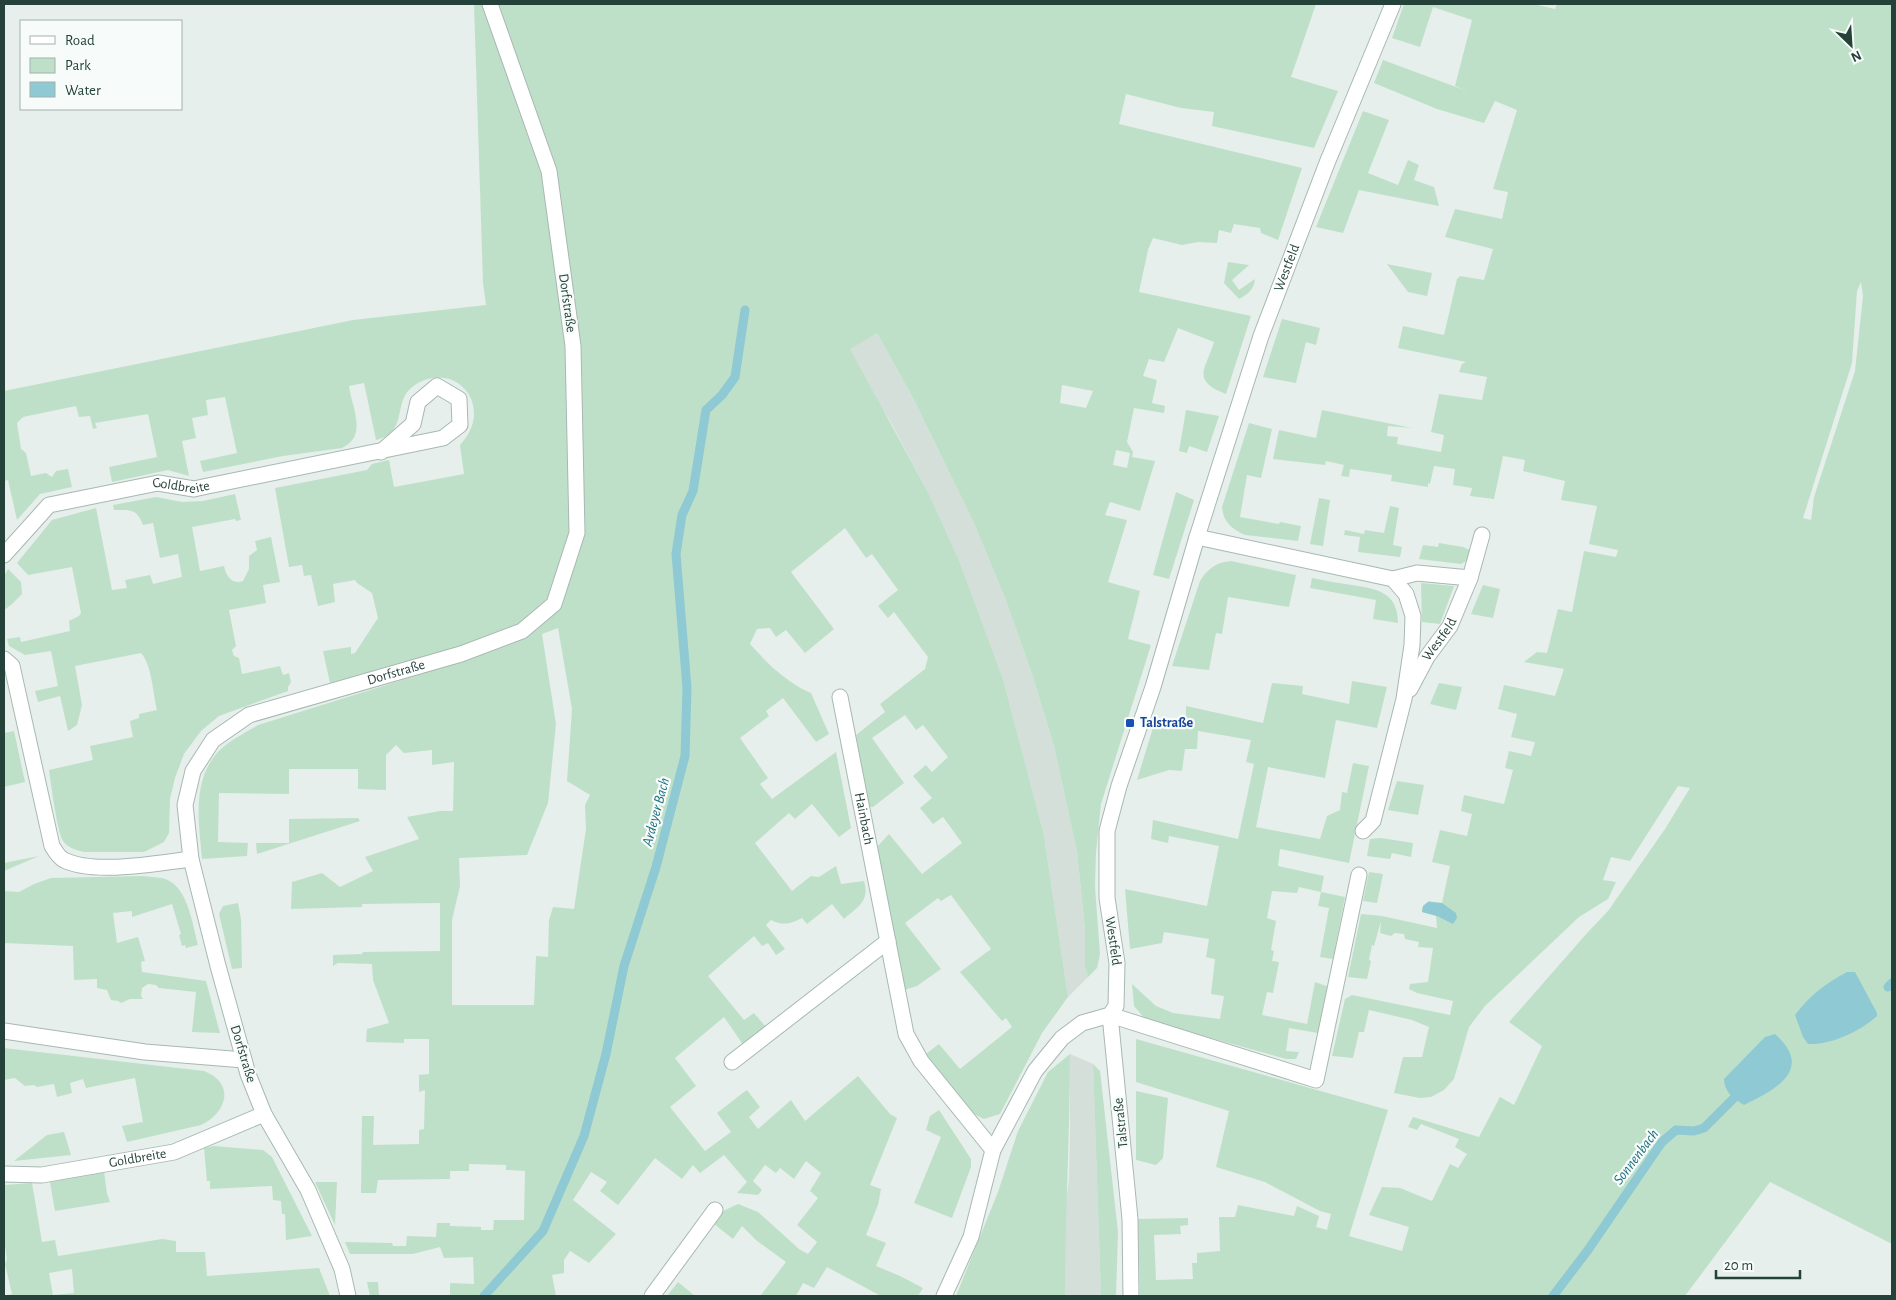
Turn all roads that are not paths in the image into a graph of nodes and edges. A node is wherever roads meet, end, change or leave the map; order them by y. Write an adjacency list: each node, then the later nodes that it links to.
1 (490, 4): 13 (street, Dorfstraße)
2 (1392, 4): 5 (street, Westfeld)
3 (380, 452): 3 (street, Goldbreite); 6 (street, Goldbreite)
4 (1482, 535): 7 (street, Westfeld)
5 (1197, 537): 8 (street); 16 (street, Westfeld)
6 (4, 555)
7 (1470, 578): 8 (street); 11 (street, Westfeld)
8 (1393, 579): 11 (street, Westfeld)
9 (4, 659): 13 (street)
10 (840, 697): 15 (street, Hainbach)
11 (1404, 699): 12 (street, Westfeld)
12 (1362, 832)
13 (191, 860): 18 (street, Dorfstraße)
14 (1360, 875): 16 (street)
15 (888, 941): 19 (street); 21 (street, Hainbach)
16 (1110, 1015): 21 (street); 27 (street, Talstraße)
17 (4, 1031): 18 (street)
18 (244, 1060): 20 (street, Dorfstraße)
19 (732, 1062)
20 (264, 1114): 22 (street, Goldbreite); 24 (street, Dorfstraße)
21 (993, 1150): 26 (street)
22 (4, 1174)
23 (716, 1210): 25 (street)
24 (348, 1296)
25 (652, 1296)
26 (944, 1296)
27 (1131, 1296)

